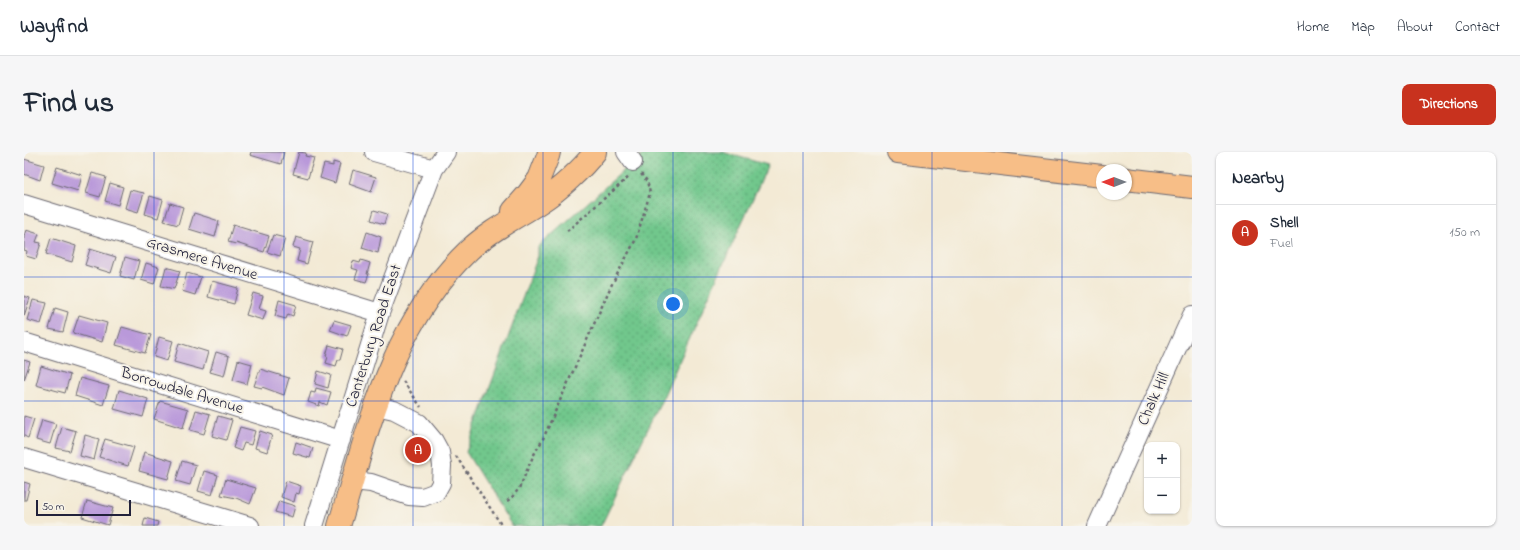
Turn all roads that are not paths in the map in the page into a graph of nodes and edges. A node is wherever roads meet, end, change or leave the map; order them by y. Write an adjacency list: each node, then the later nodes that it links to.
1 (374, 152): 6 (street)
2 (446, 152): 6 (street, Canterbury Road East)
3 (549, 152): 11 (highway, Canterbury Road East)
4 (595, 152): 11 (highway, Canterbury Road East)
5 (898, 152): 7 (highway)
6 (434, 169): 12 (street, Canterbury Road East)
7 (1096, 175)
8 (1132, 180): 9 (highway)
9 (1192, 187)
10 (24, 204): 12 (street, Grasmere Avenue)
11 (496, 230): 15 (highway, Canterbury Road East)
12 (380, 313): 16 (street, Canterbury Road East)
13 (1192, 315): 22 (street, Chalk Hill)
14 (24, 342): 16 (street, Borrowdale Avenue)
15 (376, 406): 18 (highway, Canterbury Road East); 18 (street)
16 (341, 440): 20 (street, Canterbury Road East)
17 (24, 458): 19 (street)
18 (353, 481): 21 (highway, Canterbury Road East)
19 (250, 526)
20 (314, 526)
21 (339, 526)
22 (1097, 526)

